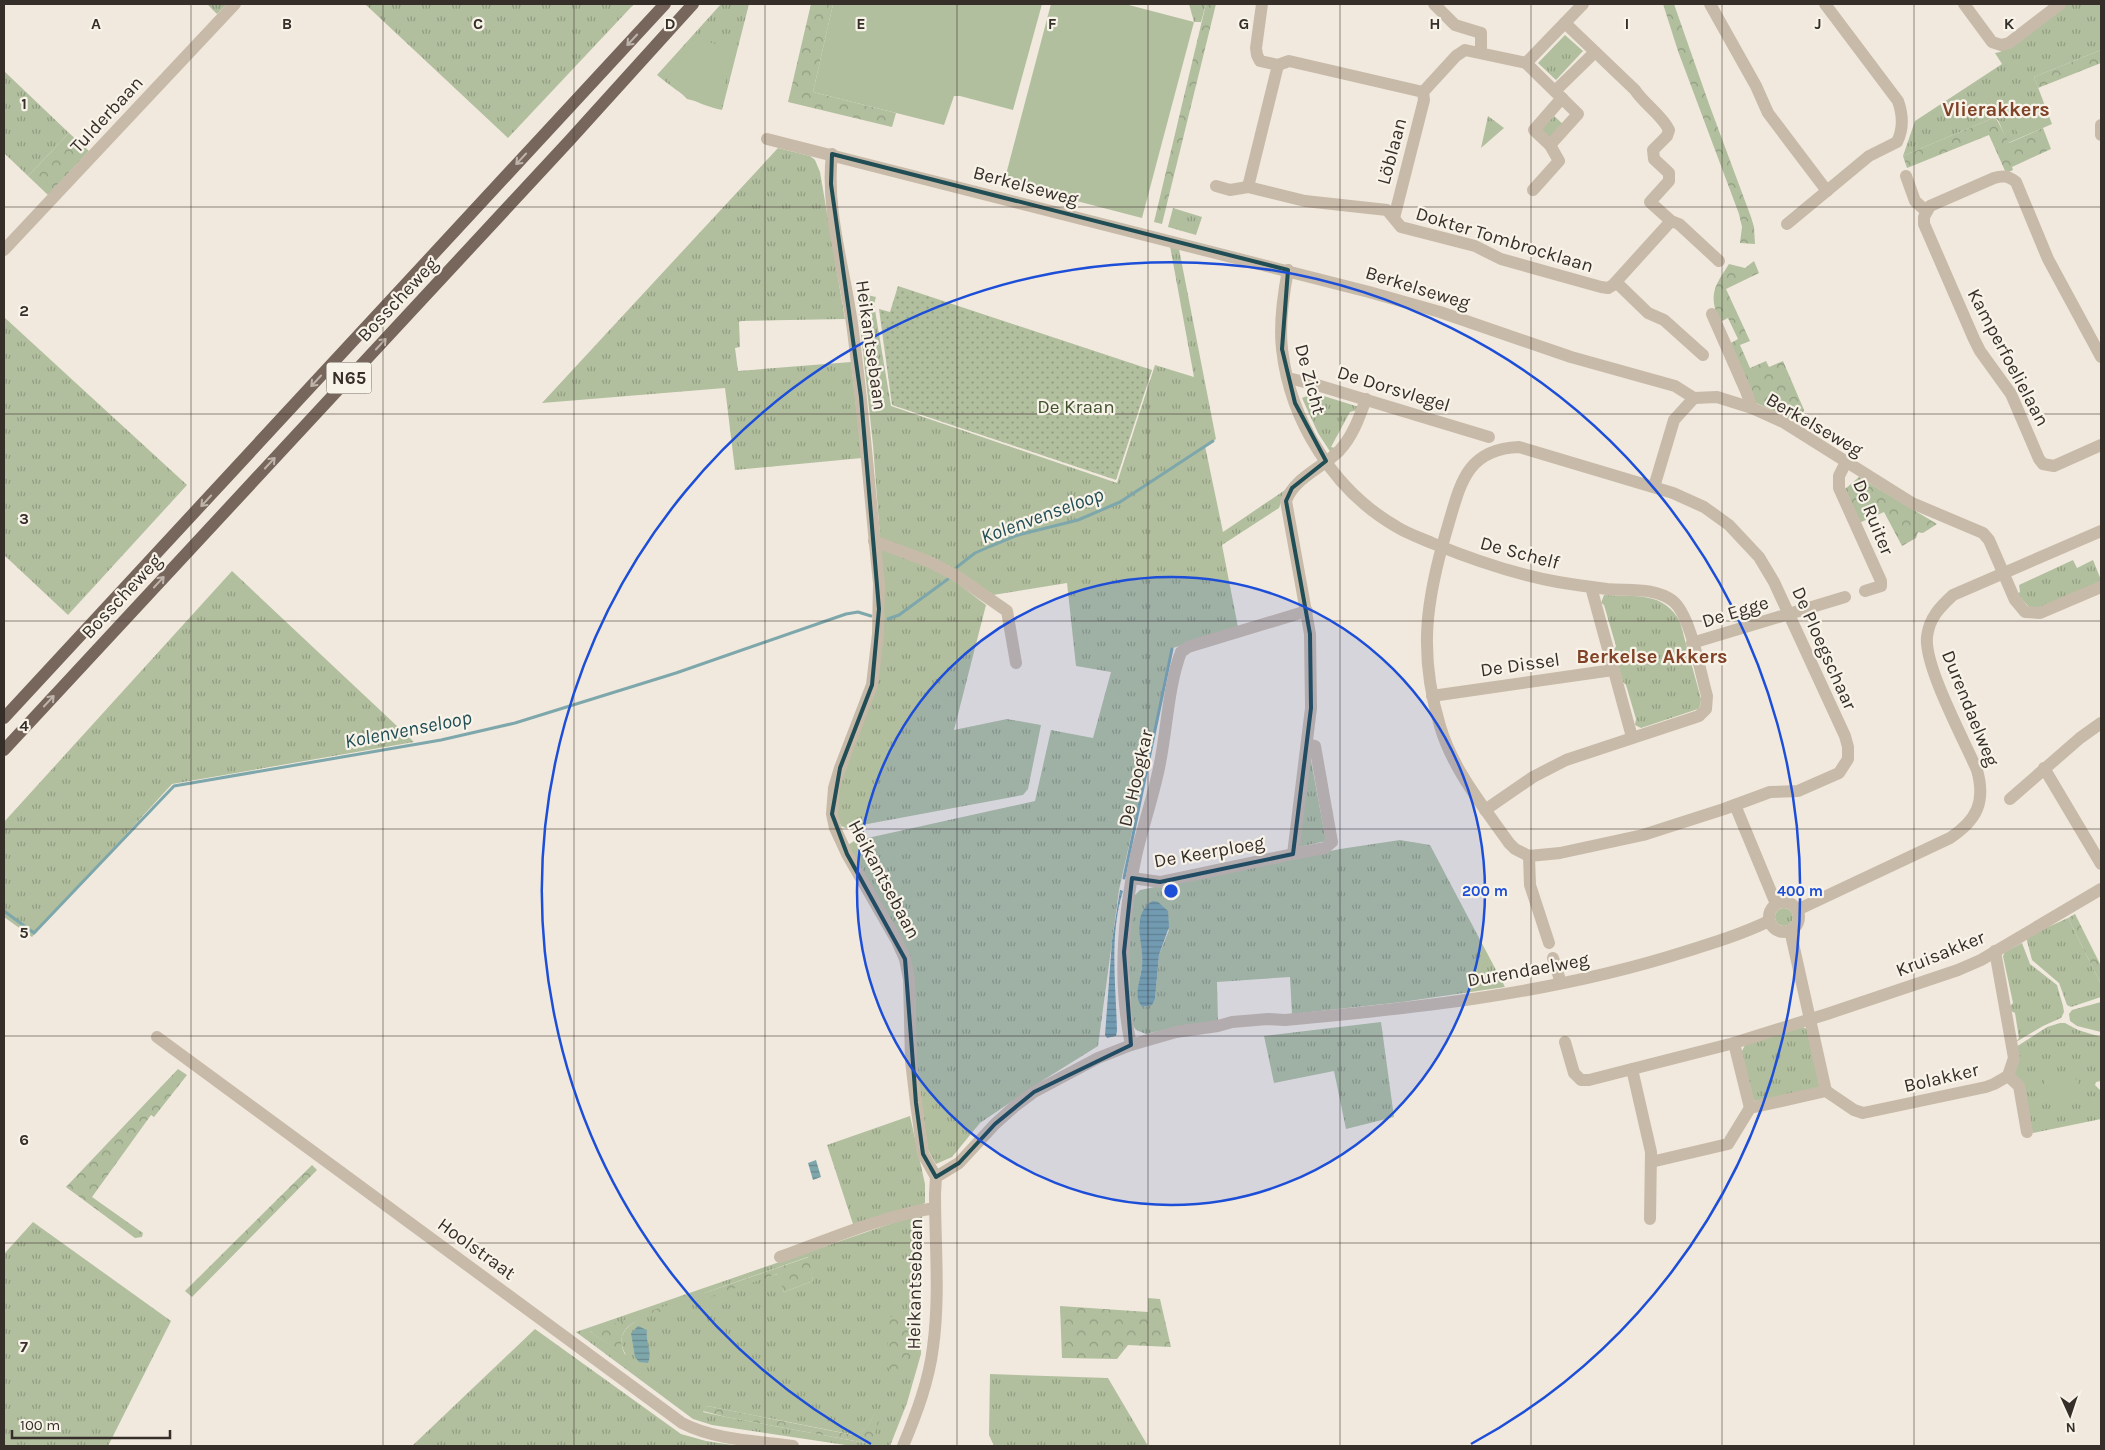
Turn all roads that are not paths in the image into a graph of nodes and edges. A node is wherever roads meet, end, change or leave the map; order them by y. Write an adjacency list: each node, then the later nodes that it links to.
1 (235, 4): 32 (street, Tulderbaan)
2 (665, 4): 62 (main road, Bosscheweg / N65, one-way to 62)
3 (693, 4): 66 (main road, Bosscheweg / N65, one-way to 3)
4 (1262, 4): 15 (street)
5 (1434, 4): 12 (street)
6 (1583, 4): 11 (street)
7 (1710, 4): 27 (street)
8 (1825, 4): 27 (street)
9 (1964, 4): 10 (street)
10 (2060, 4)
11 (1564, 23): 13 (street); 14 (street)
12 (1481, 52): 14 (street); 16 (street)
13 (1595, 52): 17 (street); 30 (street)
14 (1526, 63): 17 (street)
15 (1278, 65): 16 (street); 25 (street)
16 (1423, 92): 29 (street, Löblaan)
17 (1559, 95): 21 (street); 21 (street)
18 (2101, 125): 19 (street)
19 (2101, 135)
20 (768, 139): 22 (street, Berkelseweg)
21 (1550, 145): 26 (street)
22 (832, 154): 34 (street, Berkelseweg); 49 (street, Heikantsebaan)
23 (1906, 176): 28 (street)
24 (1216, 186): 25 (street, Löblaan)
25 (1248, 187): 29 (street, Löblaan)
26 (1533, 190)
27 (1827, 191): 31 (street)
28 (1926, 210): 37 (street); 44 (street, Kamperfoelielaan)
29 (1394, 218): 35 (street, Dokter Tombrocklaan)
30 (1671, 221): 33 (street); 35 (street, Dokter Tombrocklaan)
31 (1787, 224)
32 (4, 250)
33 (1718, 261)
34 (1288, 270): 39 (street, De Zicht); 40 (street, Berkelseweg)
35 (1616, 282): 38 (street)
36 (1712, 314): 42 (street)
37 (2099, 350)
38 (1703, 355)
39 (1288, 378): 41 (street, De Dorsvlegel); 45 (street, De Zicht)
40 (1694, 398): 42 (street, Berkelseweg); 47 (street)
41 (1366, 399): 43 (street, De Dorsvlegel); 45 (street)
42 (1752, 408): 46 (street, Berkelseweg)
43 (1489, 437)
44 (2100, 448)
45 (1326, 461): 50 (street, De Zicht); 56 (street)
46 (1846, 462): 51 (street, Berkelseweg); 54 (street, De Ruiter)
47 (1654, 487): 50 (street, De Ploegschaar); 57 (street, De Ploegschaar)
48 (2101, 531): 51 (street)
49 (874, 541): 59 (street); 95 (street, Heikantsebaan)
50 (1442, 547): 52 (street, De Schelf); 61 (street, De Ploegschaar)
51 (2004, 573): 53 (street, Berkelseweg); 77 (street, Durendaelweg)
52 (1590, 587): 58 (street, De Schelf); 60 (street)
53 (2101, 587)
54 (1865, 591)
55 (1845, 598): 57 (street, De Egge)
56 (1307, 611): 65 (street, De Keerploeg); 74 (street, De Hoogkar)
57 (1790, 614): 58 (street, De Egge); 69 (street, De Ploegschaar)
58 (1692, 643): 64 (street, De Schelf)
59 (1016, 663)
60 (1613, 670): 61 (street, De Dissel); 64 (street)
61 (1432, 696): 70 (street, De Ploegschaar)
62 (4, 718)
63 (2101, 723): 67 (street)
64 (1632, 737): 70 (street)
65 (1307, 744): 71 (street, De Keerploeg); 71 (street, De Keerploeg)
66 (4, 750)
67 (2044, 768): 68 (street); 73 (street)
68 (2010, 799)
69 (1735, 805): 72 (street, De Ploegschaar); 76 (street)
70 (1485, 810): 72 (street, De Ploegschaar)
71 (1293, 854): 74 (street, De Keerploeg)
72 (1529, 856): 80 (street)
73 (2101, 864)
74 (1132, 878): 88 (street, De Hoogkar)
75 (2101, 889): 81 (street, Kruisakker)
76 (1776, 904): 77 (street); 78 (street)
77 (1798, 910): 79 (street)
78 (1769, 921): 79 (street); 83 (street, Durendaelweg)
79 (1790, 930): 84 (street)
80 (1549, 943)
81 (1995, 951): 84 (street, Kruisakker); 90 (street)
82 (1553, 958): 83 (street)
83 (1561, 983): 88 (street, Durendaelweg)
84 (1811, 1019): 87 (street, Kruisakker); 91 (street)
85 (157, 1038): 99 (street, Hoolstraat)
86 (1565, 1042): 89 (street, Kruisakker)
87 (1734, 1042): 89 (street, Kruisakker); 92 (street)
88 (1131, 1045): 95 (street, Durendaelweg)
89 (1632, 1069): 94 (street)
90 (2008, 1076): 91 (street, Bolakker); 93 (street, Bolakker)
91 (1826, 1091): 92 (street)
92 (1750, 1108): 94 (street)
93 (2027, 1132)
94 (1651, 1162): 97 (street)
95 (936, 1177): 96 (street, Heikantsebaan)
96 (935, 1208): 98 (street, Heikantsebaan); 100 (street, Heikantsebaan)
97 (1650, 1219)
98 (780, 1257)
99 (793, 1446)
100 (903, 1446)

